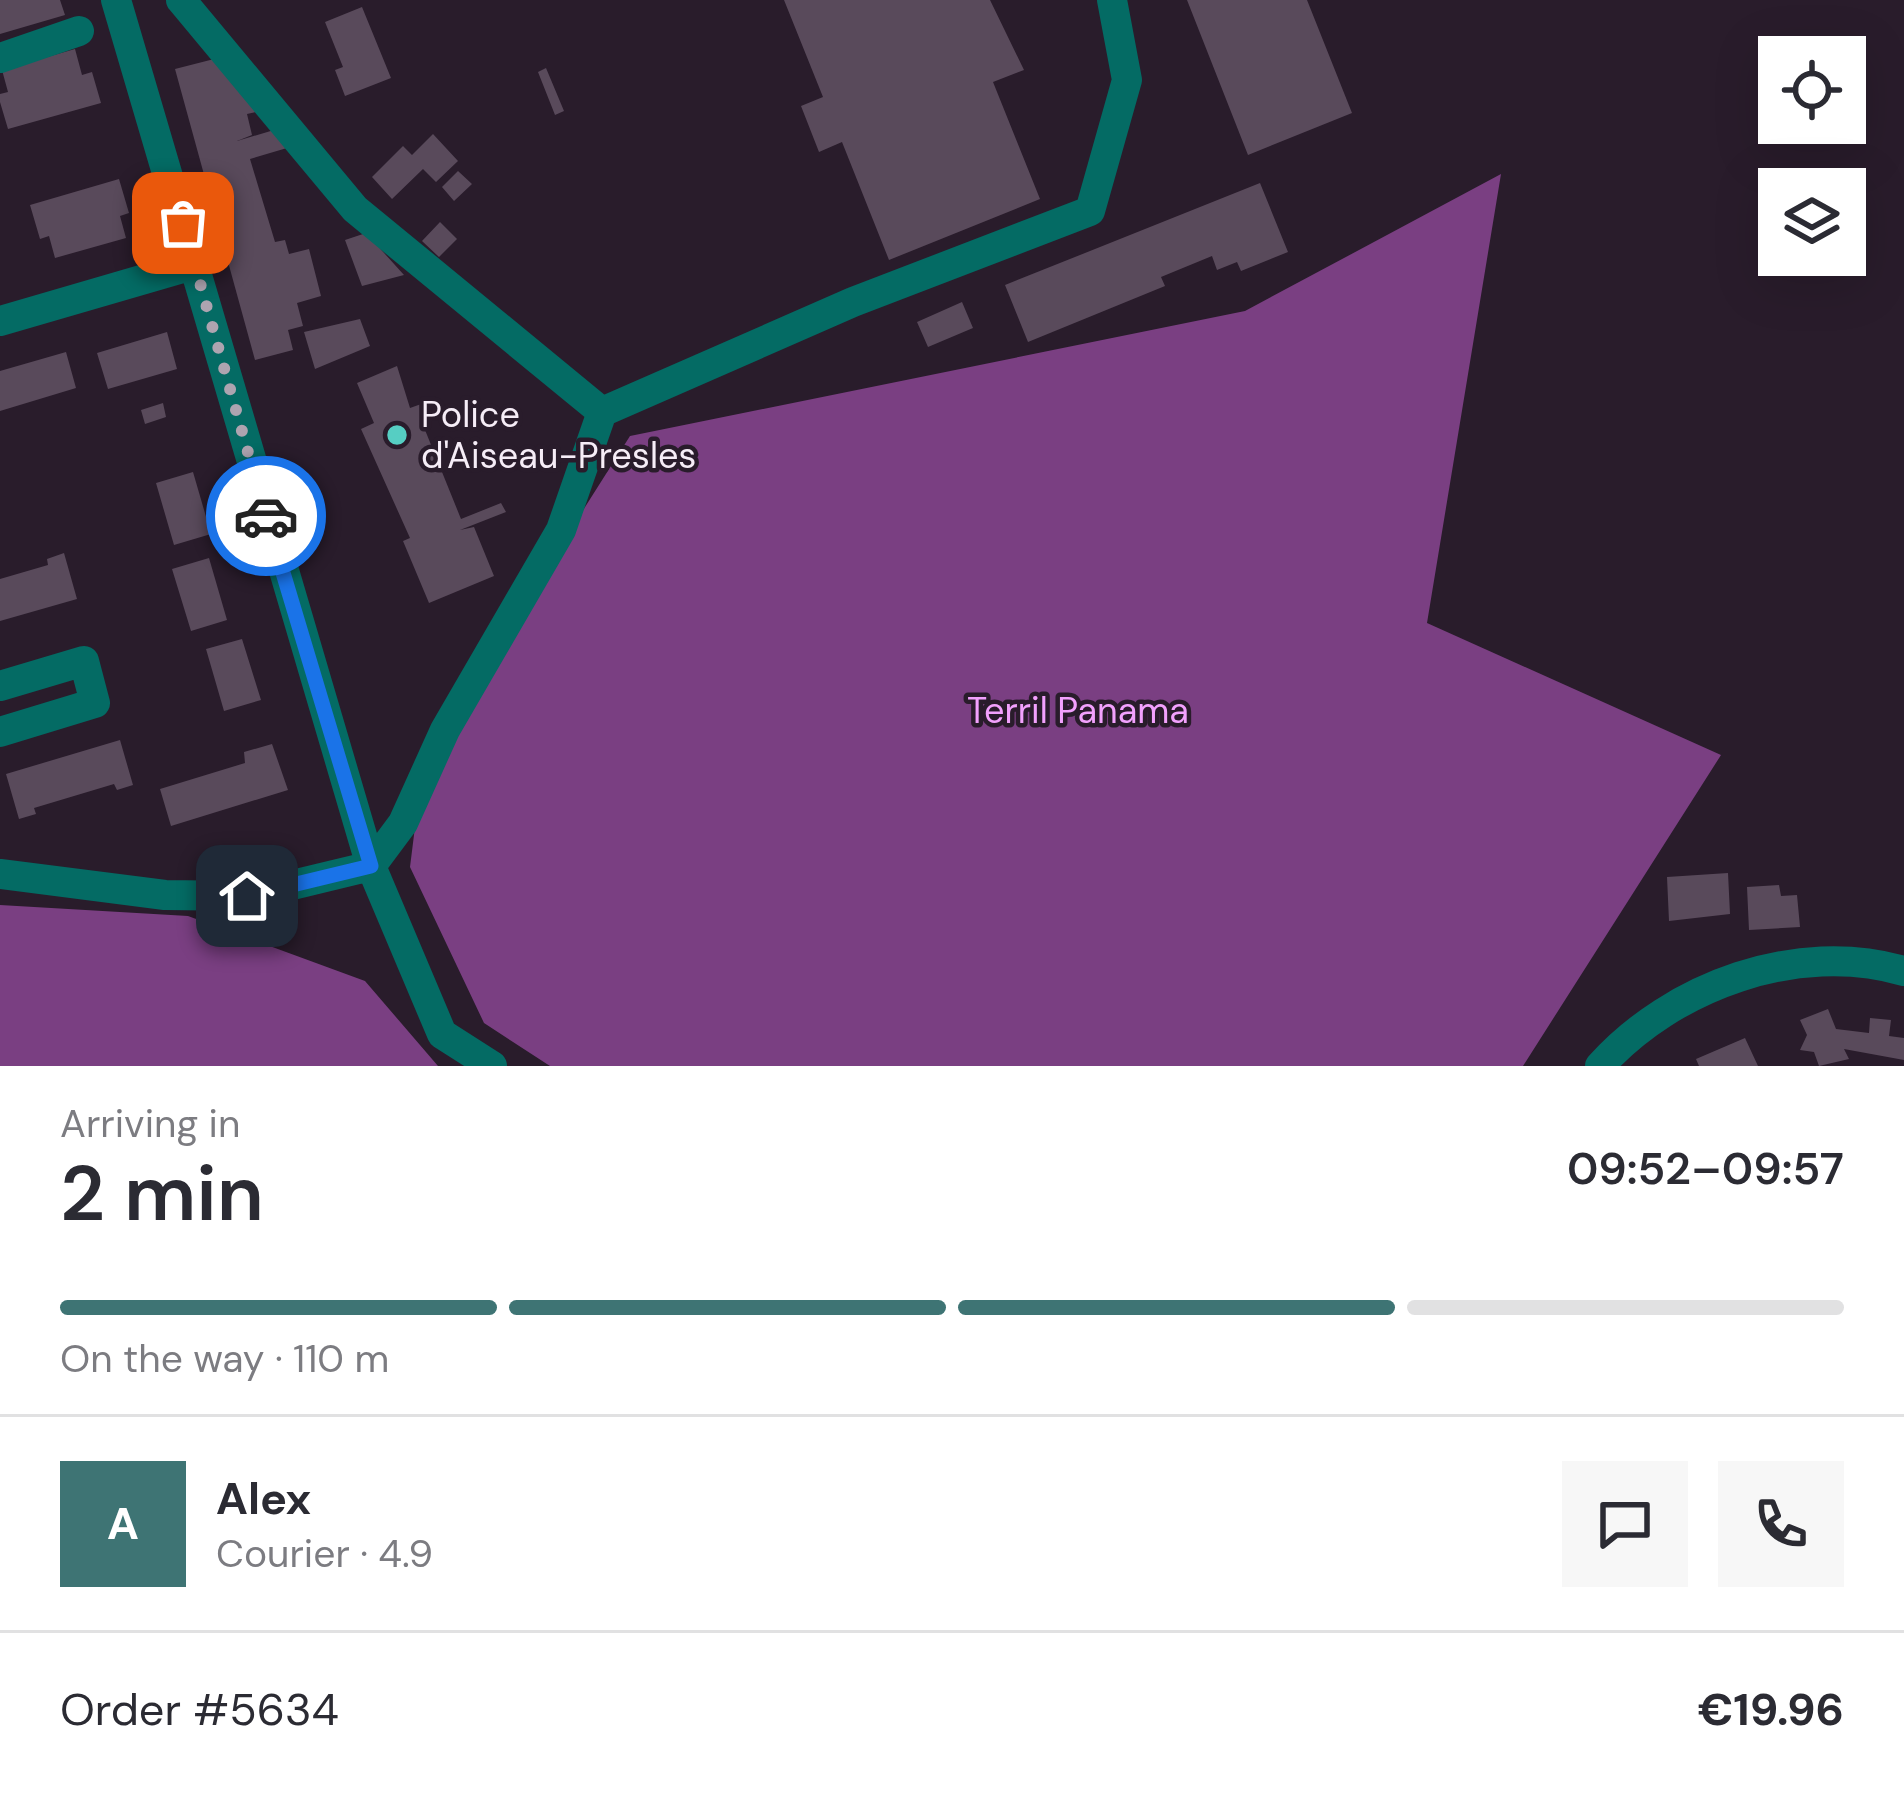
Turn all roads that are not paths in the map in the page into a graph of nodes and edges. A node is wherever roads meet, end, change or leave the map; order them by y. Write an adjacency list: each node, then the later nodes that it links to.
1 (116, 0): 6 (street)
2 (181, 0): 8 (street)
3 (1112, 0): 8 (street)
4 (80, 32): 5 (street)
5 (0, 58)
6 (196, 264): 7 (street); 11 (street)
7 (0, 321)
8 (602, 412): 11 (street)
9 (0, 686): 10 (street)
10 (0, 732)
11 (371, 866): 12 (street); 14 (street)
12 (0, 874)
13 (1904, 970): 15 (street)
14 (492, 1066)
15 (1600, 1066)

